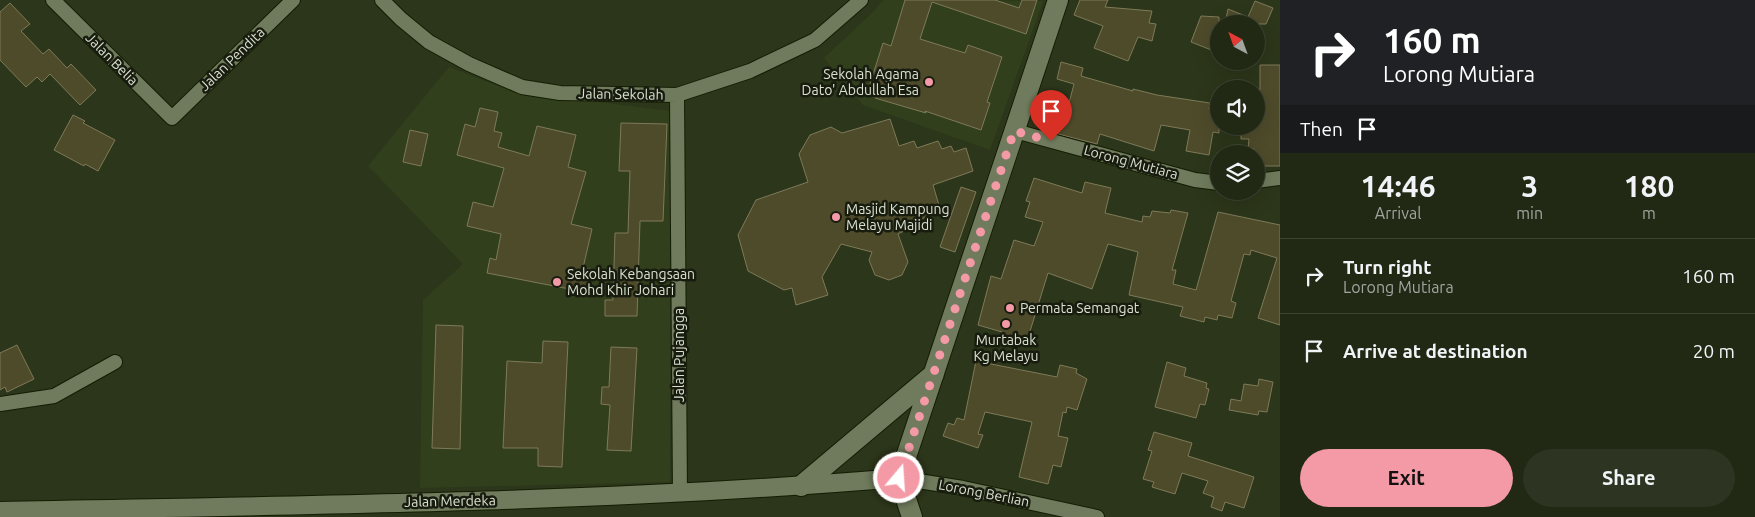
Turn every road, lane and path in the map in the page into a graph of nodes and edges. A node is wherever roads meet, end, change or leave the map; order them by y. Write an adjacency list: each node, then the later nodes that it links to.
1 (53, 0): 7 (street, Jalan Belia)
2 (293, 0): 7 (street, Jalan Pendita)
3 (382, 0): 6 (street, Jalan Sekolah)
4 (861, 0): 6 (street, Jalan Sekolah)
5 (1058, 0): 8 (main road)
6 (677, 95): 17 (street, Jalan Pujangga)
7 (172, 118)
8 (1014, 131): 11 (street, Lorong Mutiara); 13 (main road)
9 (1280, 178): 10 (street)
10 (1265, 180)
11 (1210, 182)
12 (114, 362): 14 (street)
13 (934, 374): 15 (main road); 16 (main road)
14 (0, 404)
15 (899, 478): 16 (street, Jalan Merdeka); 20 (main road); 21 (street, Lorong Berlian)
16 (801, 486): 17 (street, Jalan Merdeka)
17 (680, 494): 19 (street, Jalan Merdeka)
18 (0, 511): 19 (street, Jalan Merdeka)
19 (228, 512)
20 (912, 517)
21 (1097, 517)

